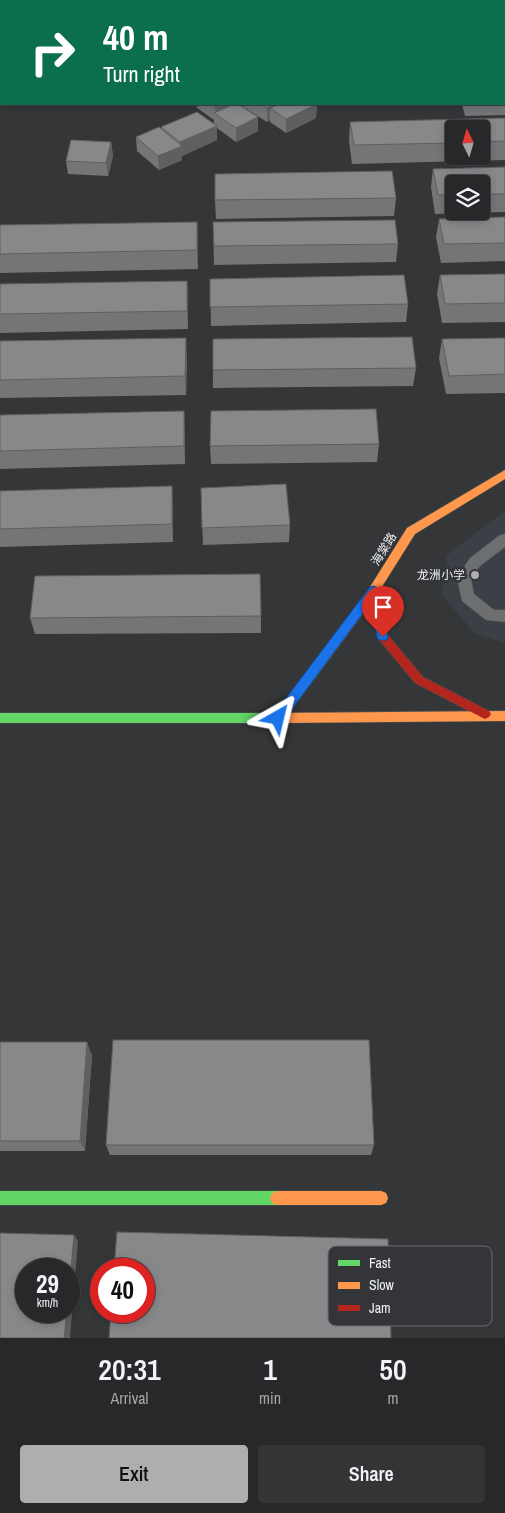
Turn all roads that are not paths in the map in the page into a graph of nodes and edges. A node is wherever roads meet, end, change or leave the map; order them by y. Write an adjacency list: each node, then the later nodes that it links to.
1 (505, 474): 3 (street, 海棠路)
2 (505, 539): 4 (lane)
3 (374, 590): 5 (street); 8 (street, 海棠路)
4 (505, 616)
5 (490, 716): 6 (street); 8 (street)
6 (505, 716)
7 (0, 718): 8 (street)
8 (278, 718)
9 (0, 1198): 10 (street)
10 (381, 1198)

